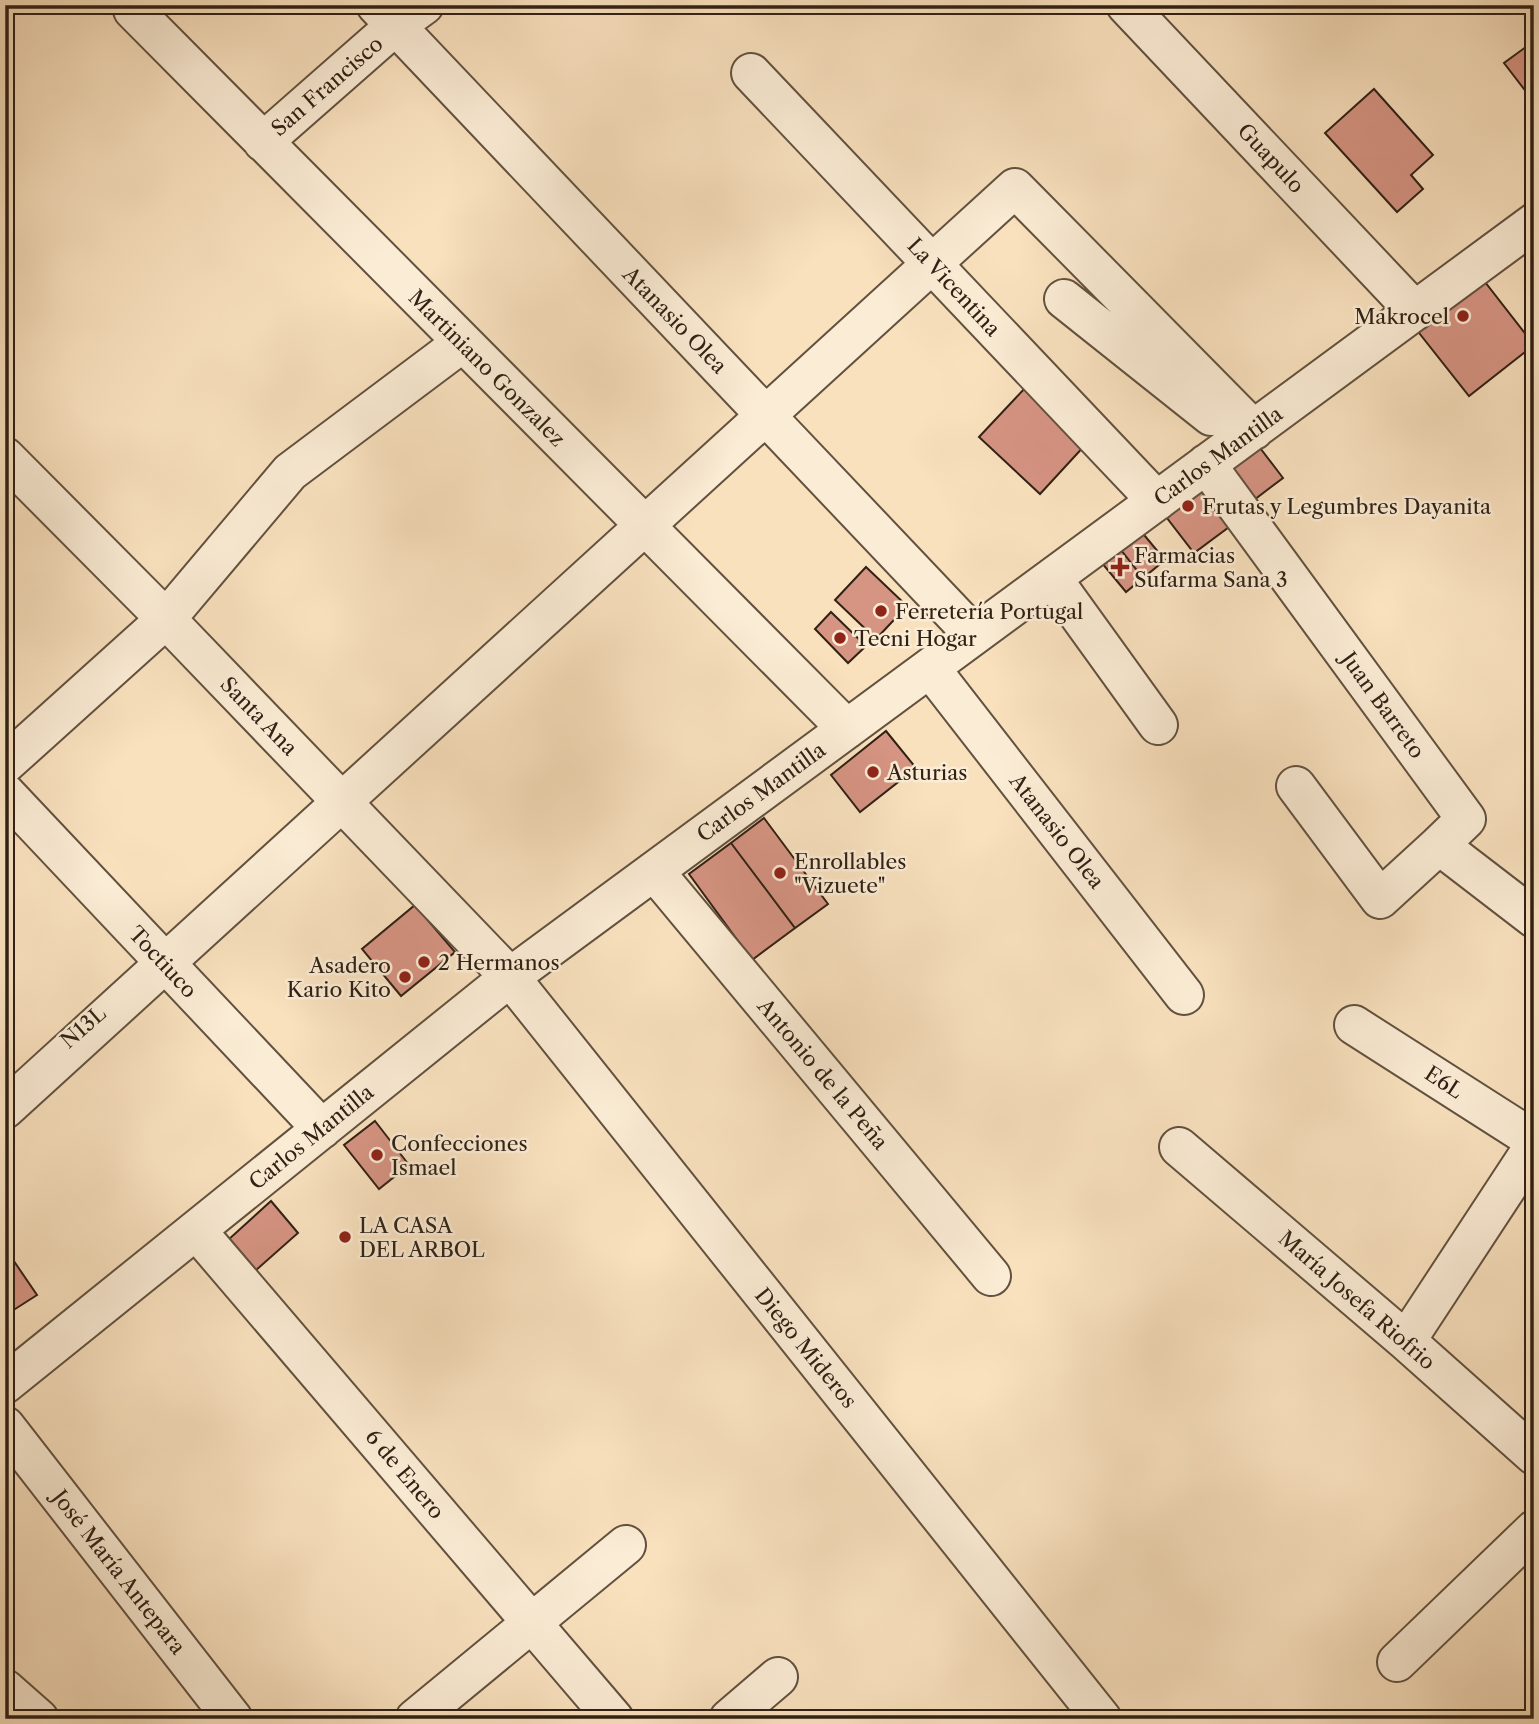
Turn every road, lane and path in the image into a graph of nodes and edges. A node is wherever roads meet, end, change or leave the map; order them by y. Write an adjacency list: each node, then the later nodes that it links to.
1 (137, 5): 5 (street, Martiniano Gonzalez)
2 (1126, 5): 8 (street, Guapulo)
3 (398, 12): 5 (street, San Francisco); 16 (street, Atanasio Olea)
4 (751, 73): 13 (street, La Vicentina)
5 (263, 142): 9 (street, Martiniano Gonzalez)
6 (1534, 223): 8 (street, Carlos Mantilla)
7 (1063, 299): 10 (street)
8 (1415, 311): 10 (street, Carlos Mantilla)
9 (462, 342): 15 (street); 19 (street, Martiniano Gonzalez)
10 (1247, 434): 12 (street, Carlos Mantilla); 31 (street)
11 (5, 457): 15 (street, Santa Ana)
12 (1206, 464): 13 (street, Carlos Mantilla); 23 (street, Juan Barreto)
13 (1157, 501): 14 (street, Carlos Mantilla)
14 (1052, 578): 16 (street, Carlos Mantilla); 18 (street)
15 (166, 620): 20 (street); 27 (street, Santa Ana)
16 (974, 635): 17 (street, Carlos Mantilla)
17 (930, 668): 19 (street, Carlos Mantilla); 28 (street, Atanasio Olea)
18 (1158, 725)
19 (846, 729): 24 (street, Carlos Mantilla)
20 (5, 764)
21 (1296, 786): 23 (street)
22 (9, 805): 26 (street, Toctiuco)
23 (1438, 845): 25 (street)
24 (654, 871): 27 (street, Carlos Mantilla); 37 (street, Antonio de la Peña)
25 (1534, 918)
26 (161, 959): 30 (street, N13L); 32 (street, Toctiuco)
27 (510, 977): 32 (street, Carlos Mantilla); 53 (street, Diego Mideros)
28 (1184, 995)
29 (1354, 1025): 33 (street, E6L)
30 (5, 1094)
31 (5, 1109)
32 (322, 1129): 36 (street, Carlos Mantilla)
33 (1534, 1140)
34 (1534, 1146): 38 (street)
35 (1179, 1147): 38 (street, María Josefa Riofrio)
36 (196, 1230): 39 (street, Carlos Mantilla); 44 (street, 6 de Enero)
37 (991, 1276)
38 (1406, 1341): 41 (street, María Josefa Riofrio)
39 (5, 1384)
40 (5, 1426): 49 (street, José María Antepara)
41 (1534, 1455)
42 (1534, 1530): 45 (street)
43 (626, 1545): 44 (street)
44 (531, 1622): 50 (street); 51 (street, 6 de Enero)
45 (1397, 1662)
46 (778, 1677): 52 (street)
47 (5, 1689): 48 (street)
48 (39, 1719)
49 (233, 1719)
50 (415, 1719)
51 (614, 1719)
52 (729, 1719)
53 (1102, 1719)

